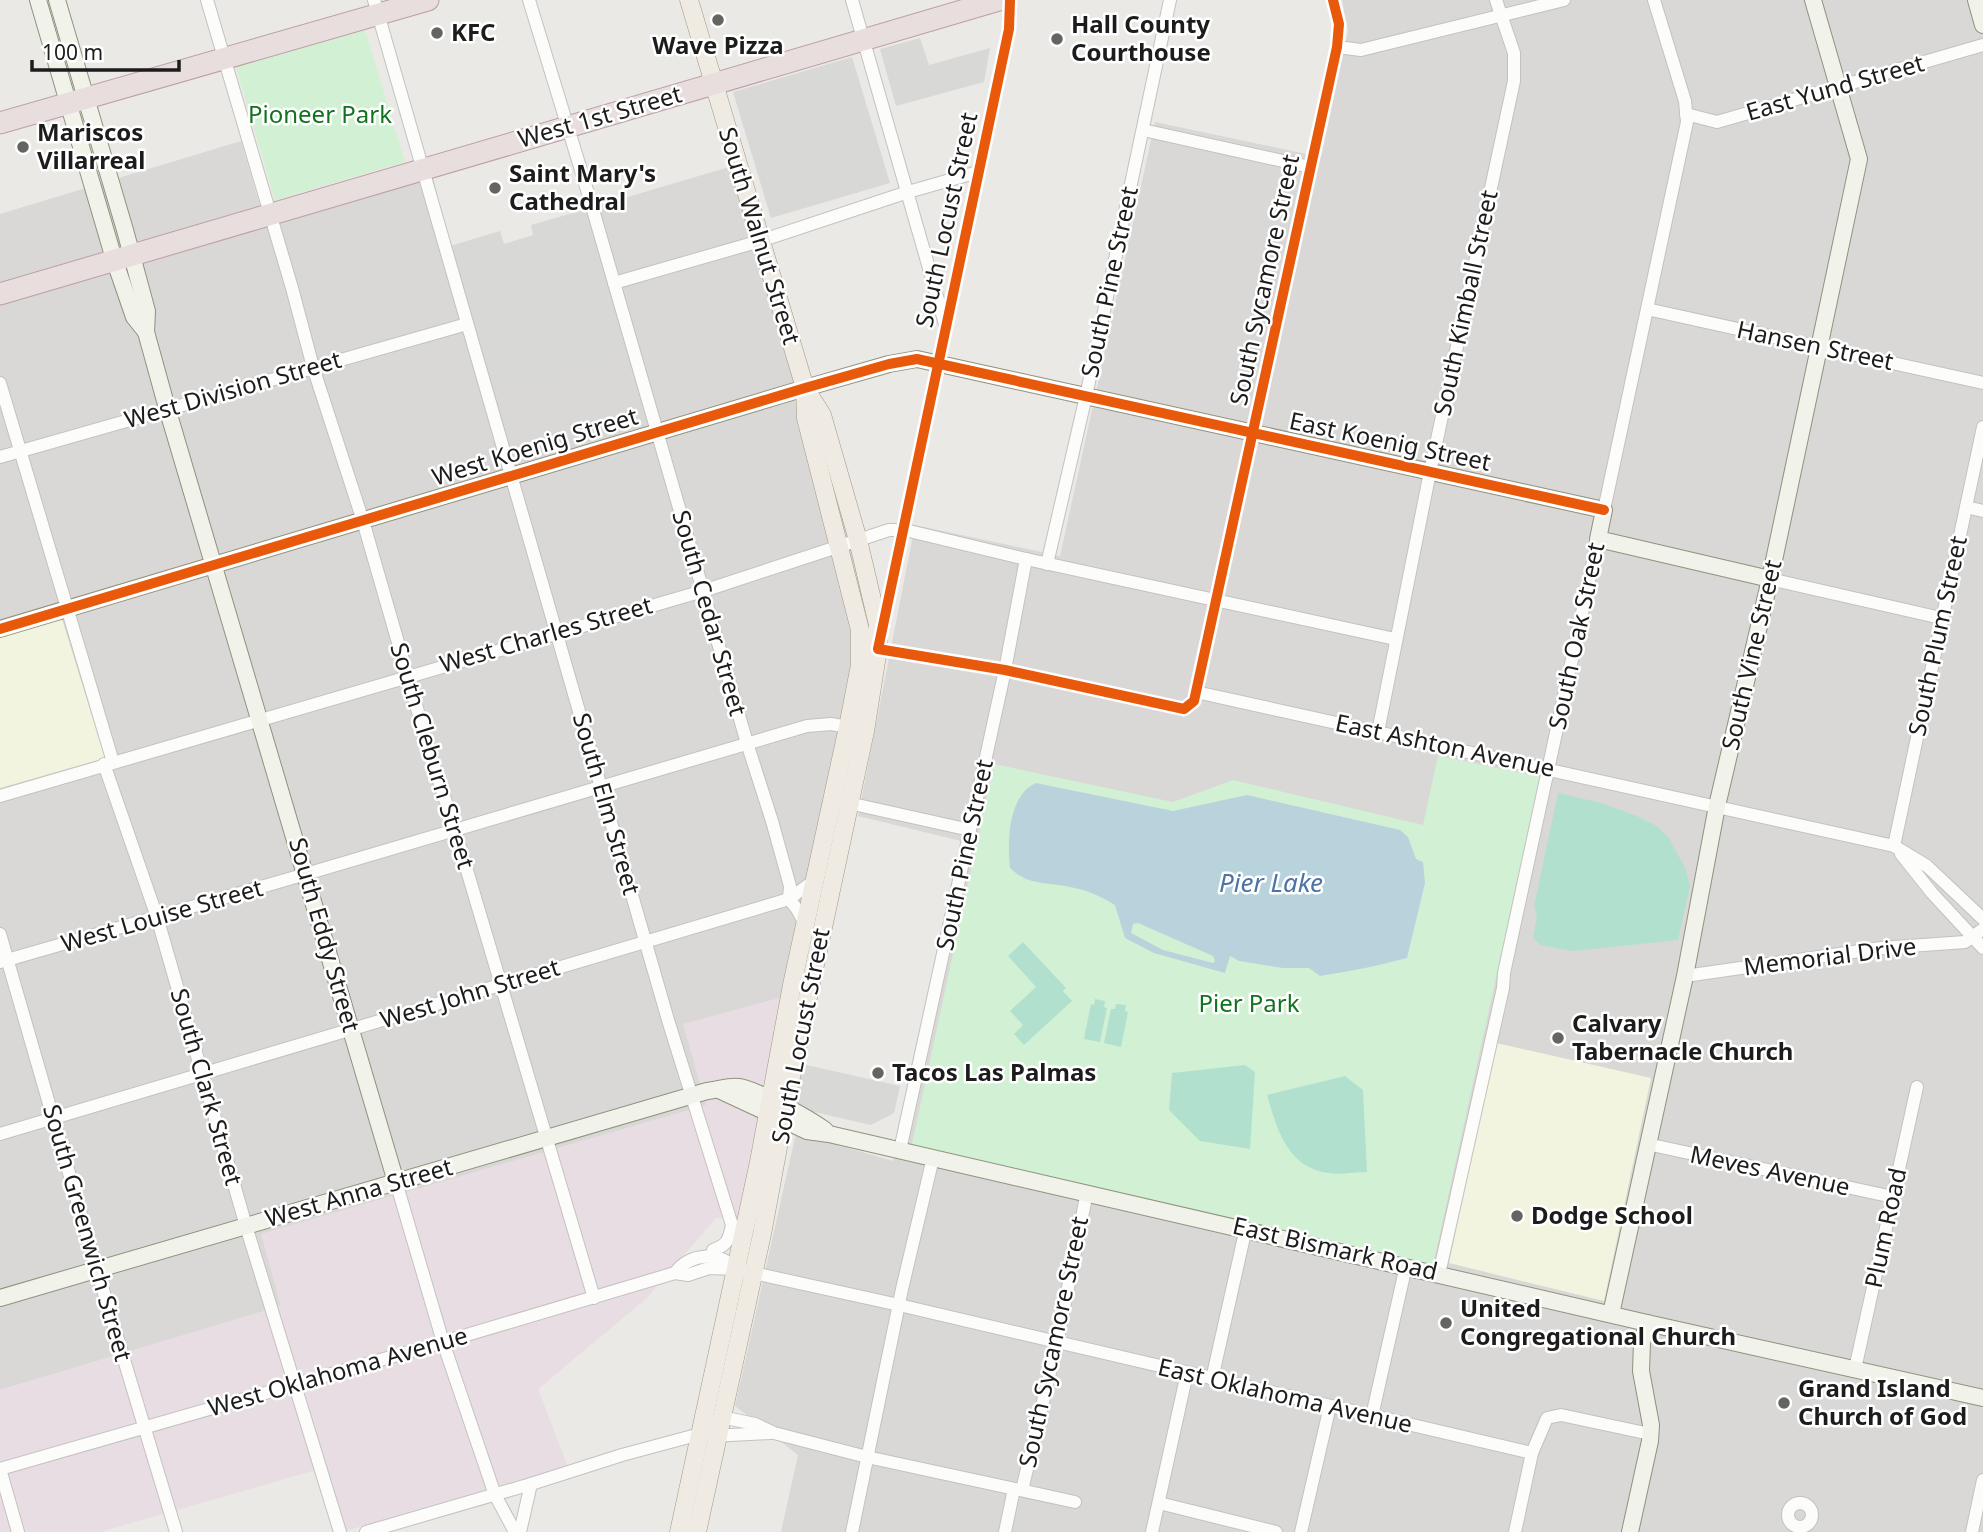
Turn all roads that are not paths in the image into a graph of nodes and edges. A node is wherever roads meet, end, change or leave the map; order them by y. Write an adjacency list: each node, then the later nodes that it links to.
1 (38, 0): 26 (street)
2 (57, 0): 26 (street)
3 (207, 0): 23 (street, South Cleburn Street)
4 (428, 0): 17 (highway)
5 (529, 0): 29 (street)
6 (689, 0): 24 (main road, South Walnut Street)
7 (852, 0): 20 (street)
8 (999, 0): 20 (highway, West 1st Street)
9 (1010, 0): 33 (street, South Locust Street)
10 (1170, 0): 30 (street, South Pine Street)
11 (1333, 0): 22 (street, South Sycamore Street)
12 (1496, 0): 18 (street, South Kimball Street)
13 (1563, 0): 18 (street)
14 (1654, 0): 27 (street, South Oak Street)
15 (1813, 0): 25 (street, South Vine Street)
16 (1976, 0): 19 (street)
17 (376, 7): 23 (highway); 32 (street)
18 (1501, 16): 22 (street); 56 (street, South Kimball Street)
19 (1983, 25)
20 (863, 39): 24 (highway, West 1st Street); 34 (street)
21 (1983, 45): 25 (street, East Yund Street)
22 (1337, 47): 31 (street, South Sycamore Street)
23 (223, 58): 26 (highway); 35 (street, South Cleburn Street)
24 (714, 84): 29 (highway, West 1st Street); 36 (main road, South Walnut Street)
25 (1838, 87): 27 (street, East Yund Street); 43 (street, South Vine Street)
26 (78, 102): 28 (highway); 37 (street, South Eddy Street)
27 (1686, 114): 40 (street, South Oak Street)
28 (0, 123)
29 (568, 127): 32 (highway, West 1st Street); 38 (street)
30 (1143, 130): 31 (street); 49 (street, South Pine Street)
31 (1310, 167): 53 (street, South Sycamore Street)
32 (423, 169): 35 (highway, West 1st Street); 41 (street)
33 (978, 173): 34 (street); 42 (street, South Locust Street)
34 (908, 192): 36 (street); 42 (street)
35 (269, 214): 37 (highway, West 1st Street); 45 (street, South Cleburn Street)
36 (760, 241): 38 (street); 48 (main road, South Walnut Street)
37 (123, 256): 39 (highway, West 1st Street); 50 (street, South Eddy Street)
38 (614, 283): 52 (street, South Cedar Street)
39 (0, 294)
40 (1647, 309): 43 (street, Hansen Street); 59 (street, South Oak Street)
41 (467, 324): 45 (street, West Division Street); 57 (street, South Elm Street)
42 (946, 327): 44 (street, South Locust Street)
43 (1819, 347): 47 (street, Hansen Street); 69 (street, South Vine Street)
44 (939, 363): 48 (street, West Koenig Street); 49 (street, West Koenig Street); 62 (street, South Locust Street)
45 (313, 367): 50 (street, West Division Street); 61 (street, South Cleburn Street)
46 (0, 383): 54 (street, South Clark Street)
47 (1983, 383)
48 (805, 388): 52 (street, West Koenig Street); 64 (main road, South Walnut Street); 65 (main road, South Walnut Street)
49 (1086, 396): 53 (street, East Koenig Street); 67 (street, South Pine Street)
50 (167, 408): 54 (street, West Division Street); 68 (street, South Eddy Street)
51 (1983, 427): 58 (street, South Plum Street)
52 (657, 432): 57 (street, West Koenig Street); 70 (street, South Cedar Street)
53 (1253, 433): 56 (street, East Koenig Street); 71 (street, South Sycamore Street)
54 (20, 451): 55 (street, West Division Street); 72 (street, South Clark Street)
55 (0, 457)
56 (1430, 472): 59 (street, East Koenig Street); 76 (street, South Kimball Street)
57 (510, 475): 61 (street, West Koenig Street); 75 (street, South Elm Street)
58 (1966, 507): 60 (street); 73 (street, South Plum Street)
59 (1604, 510): 63 (street, South Oak Street)
60 (1983, 511)
61 (363, 521): 68 (street, West Koenig Street); 79 (street, South Cleburn Street)
62 (905, 530): 64 (street, West Charles Street); 66 (street); 77 (street, South Locust Street)
63 (1598, 539): 69 (street); 86 (street, South Oak Street)
64 (858, 540): 65 (street, West Charles Street); 77 (main road, South Locust Street)
65 (839, 547): 70 (street, West Charles Street); 82 (main road, South Locust Street)
66 (1026, 559): 67 (street); 78 (street, South Pine Street)
67 (1047, 564): 71 (street)
68 (215, 566): 72 (street, West Koenig Street); 81 (street, South Eddy Street)
69 (1770, 579): 73 (street); 90 (street, South Vine Street)
70 (703, 591): 75 (street, West Charles Street); 84 (street, South Cedar Street)
71 (1217, 601): 76 (street); 80 (street, South Sycamore Street)
72 (67, 610): 74 (street, West Koenig Street); 85 (street, South Clark Street)
73 (1941, 618): 93 (street, South Plum Street)
74 (0, 629)
75 (556, 632): 79 (street, West Charles Street); 87 (street, South Elm Street)
76 (1395, 639): 83 (street, South Kimball Street)
77 (878, 649): 78 (street); 89 (main road, South Locust Street)
78 (1005, 670): 80 (street); 91 (street, South Pine Street)
79 (407, 675): 81 (street, West Charles Street); 92 (street, South Cleburn Street)
80 (1196, 692): 83 (street, East Ashton Avenue)
81 (260, 718): 85 (street, West Charles Street); 94 (street, South Eddy Street)
82 (848, 727): 84 (street, West Louise Street); 89 (main road, South Locust Street)
83 (1378, 732): 86 (street, East Ashton Avenue)
84 (747, 743): 87 (street, West Louise Street); 96 (street, South Cedar Street)
85 (108, 763): 88 (street, West Charles Street); 97 (street, South Clark Street)
86 (1548, 769): 90 (street, East Ashton Avenue); 130 (street, South Oak Street)
87 (601, 786): 92 (street, West Louise Street); 102 (street, South Elm Street)
88 (0, 796)
89 (841, 802): 91 (street); 95 (main road, South Locust Street); 112 (main road, South Locust Street)
90 (1717, 806): 93 (street, East Ashton Avenue); 105 (street, South Vine Street)
91 (970, 830): 118 (street, South Pine Street)
92 (455, 831): 94 (street, West Louise Street); 106 (street, South Cleburn Street)
93 (1894, 846): 98 (street, East Ashton Avenue); 100 (street)
94 (306, 874): 97 (street, West Louise Street); 107 (street, South Eddy Street)
95 (815, 880): 96 (street, West John Street); 99 (main road, South Locust Street)
96 (789, 899): 99 (street, South Cedar Street); 102 (street, West John Street)
97 (157, 917): 104 (street, West Louise Street); 108 (street, South Clark Street)
98 (1983, 919)
99 (805, 924): 111 (main road, South Locust Street)
100 (1978, 933): 103 (street); 105 (street, Memorial Drive)
101 (0, 934): 104 (street, South Greenwich Street)
102 (646, 941): 106 (street, West John Street); 110 (street, South Elm Street)
103 (1983, 947)
104 (4, 961): 113 (street, South Greenwich Street)
105 (1685, 976): 117 (street, South Vine Street)
106 (500, 985): 107 (street, West John Street); 116 (street, South Cleburn Street)
107 (351, 1030): 108 (street, West John Street); 120 (street, South Eddy Street)
108 (202, 1074): 113 (street, West John Street); 123 (street, South Clark Street)
109 (1917, 1087): 122 (street, Plum Road)
110 (690, 1095): 111 (street, West Anna Street); 116 (street, West Anna Street); 125 (street, South Elm Street)
111 (768, 1105): 112 (street, West Anna Street); 128 (main road, South Locust Street)
112 (785, 1115): 115 (street, West Anna Street); 128 (main road, South Locust Street)
113 (53, 1119): 114 (street, West John Street); 127 (street, South Greenwich Street)
114 (0, 1134)
115 (829, 1134): 118 (street, East Bismark Road)
116 (545, 1139): 120 (street, West Anna Street); 132 (street, South Cleburn Street)
117 (1647, 1144): 122 (street, Meves Avenue); 134 (street, South Vine Street)
118 (900, 1150): 119 (street, East Bismark Road)
119 (933, 1158): 121 (street, East Bismark Road); 133 (street)
120 (396, 1182): 123 (street, West Anna Street); 136 (street, South Eddy Street)
121 (1087, 1192): 124 (street, East Bismark Road); 137 (street, South Sycamore Street)
122 (1893, 1197): 138 (street, Plum Road)
123 (246, 1226): 127 (street, West Anna Street); 141 (street, South Clark Street)
124 (1246, 1228): 126 (street, East Bismark Road); 140 (street)
125 (711, 1257): 128 (street, West Oklahoma Avenue); 129 (street, West Oklahoma Avenue)
126 (1406, 1266): 130 (street, East Bismark Road); 144 (street)
127 (97, 1270): 131 (street, West Anna Street); 146 (street, South Greenwich Street)
128 (744, 1271): 129 (street, West Oklahoma Avenue); 133 (street, West Oklahoma Avenue); 145 (main road, South Locust Street); 149 (main road, South Locust Street)
129 (674, 1273): 132 (street, West Oklahoma Avenue)
130 (1439, 1273): 134 (street, East Bismark Road)
131 (0, 1298)
132 (594, 1298): 136 (street, West Oklahoma Avenue)
133 (899, 1305): 137 (street, East Oklahoma Avenue); 151 (street)
134 (1611, 1314): 135 (street, East Bismark Road)
135 (1647, 1322): 138 (street, East Bismark Road); 148 (street)
136 (443, 1342): 141 (street, West Oklahoma Avenue); 156 (street, South Eddy Street)
137 (1057, 1343): 139 (street, East Oklahoma Avenue); 155 (street, South Sycamore Street)
138 (1855, 1369): 142 (street, East Bismark Road)
139 (1187, 1373): 140 (street, East Oklahoma Avenue); 158 (street)
140 (1212, 1379): 143 (street, East Oklahoma Avenue)
141 (295, 1384): 146 (street, West Oklahoma Avenue); 161 (street, South Clark Street)
142 (1983, 1398)
143 (1330, 1406): 144 (street, East Oklahoma Avenue); 170 (street)
144 (1372, 1416): 150 (street, East Oklahoma Avenue)
145 (721, 1417): 147 (street); 149 (main road, South Locust Street)
146 (144, 1427): 152 (street, West Oklahoma Avenue); 160 (street, South Greenwich Street)
147 (774, 1433): 149 (street); 151 (street)
148 (1650, 1434): 150 (street); 172 (street)
149 (708, 1436): 154 (street); 164 (main road, South Locust Street); 165 (main road, South Locust Street)
150 (1532, 1453): 171 (street)
151 (867, 1457): 155 (street); 166 (street)
152 (0, 1469): 159 (street)
153 (1983, 1480): 173 (street)
154 (531, 1485): 156 (street); 163 (street, South Eddy Street)
155 (1018, 1490): 157 (street); 167 (street, South Sycamore Street)
156 (495, 1494): 162 (street); 163 (street, South Eddy Street)
157 (1075, 1502)
158 (1159, 1503): 168 (street); 169 (street)
159 (18, 1532)
160 (176, 1532)
161 (340, 1532)
162 (366, 1532)
163 (518, 1532)
164 (678, 1532)
165 (697, 1532)
166 (852, 1532)
167 (1005, 1532)
168 (1152, 1532)
169 (1276, 1532)
170 (1301, 1532)
171 (1515, 1532)
172 (1630, 1532)
173 (1972, 1532)

